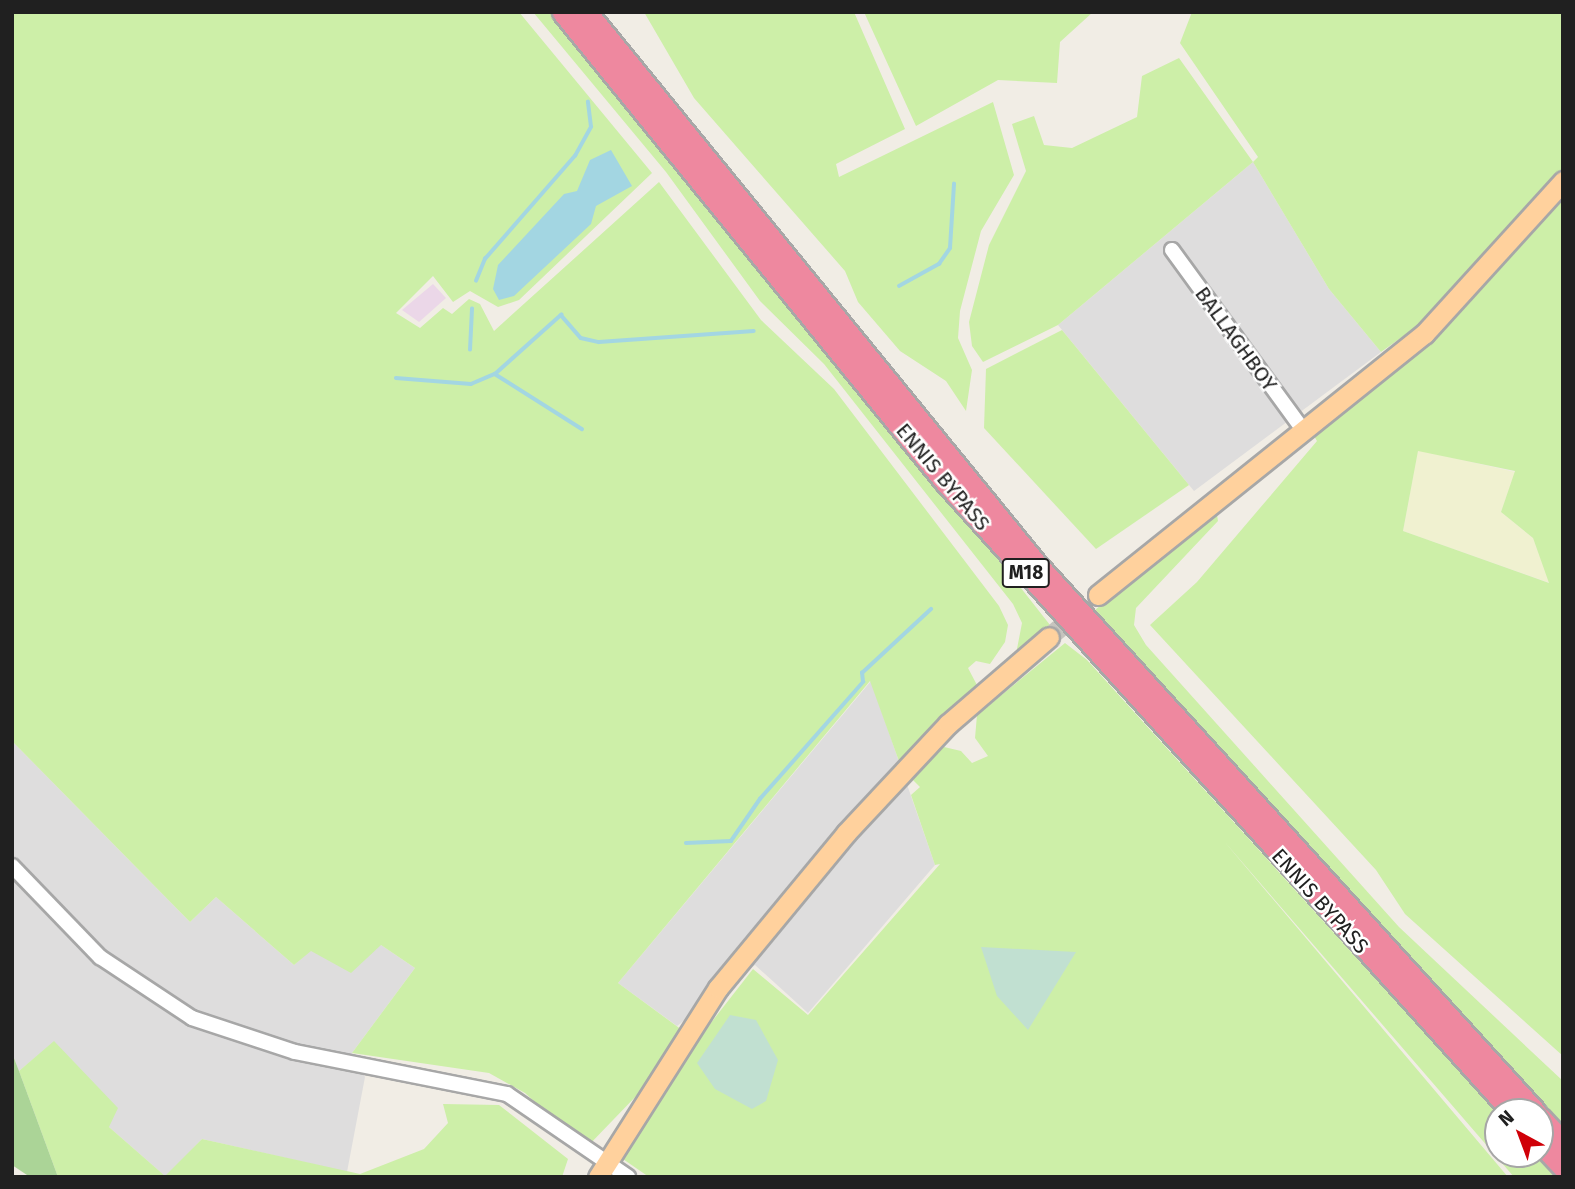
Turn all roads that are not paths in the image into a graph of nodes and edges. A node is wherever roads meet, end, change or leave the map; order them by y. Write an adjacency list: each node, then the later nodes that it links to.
1 (564, 12): 9 (highway, ENNIS BYPASS / M18)
2 (586, 12): 10 (highway, ENNIS BYPASS / M18)
3 (1563, 181): 5 (main road)
4 (1172, 250): 5 (street, BALLAGHBOY)
5 (1302, 428): 6 (main road)
6 (1098, 595)
7 (1049, 638): 11 (main road)
8 (12, 866): 11 (street)
9 (1500, 1098)
10 (1522, 1098)
11 (602, 1170): 12 (street)
12 (628, 1177)

